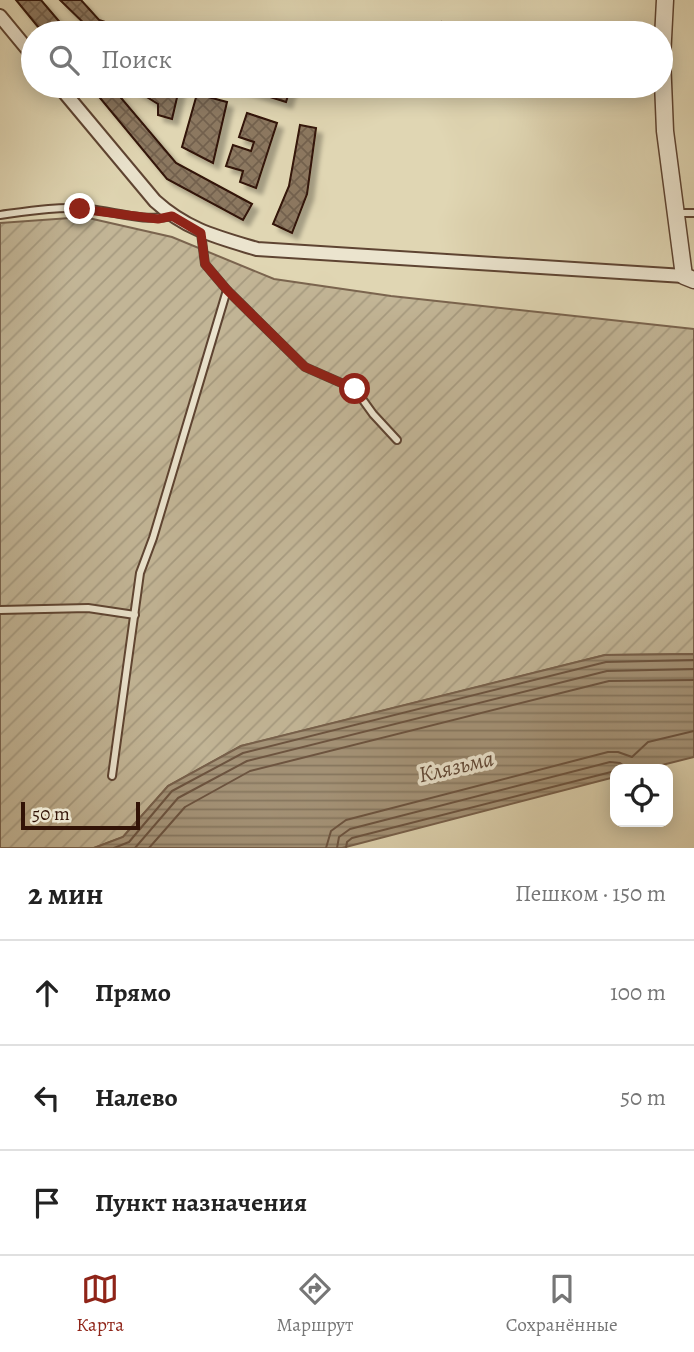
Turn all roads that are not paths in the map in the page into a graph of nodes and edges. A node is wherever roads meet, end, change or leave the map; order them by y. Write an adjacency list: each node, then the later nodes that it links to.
1 (665, 0): 3 (street)
2 (0, 16): 4 (street)
3 (658, 21)
4 (21, 41)
5 (69, 98): 10 (street)
6 (664, 98): 7 (street)
7 (676, 213): 8 (lane); 12 (street)
8 (694, 213)
9 (0, 215): 10 (lane)
10 (172, 216): 11 (street)
11 (201, 233): 12 (street); 13 (lane)
12 (689, 278)
13 (227, 290): 14 (lane); 16 (lane)
14 (397, 440)
15 (0, 610): 16 (lane)
16 (135, 615): 17 (lane)
17 (112, 776)

